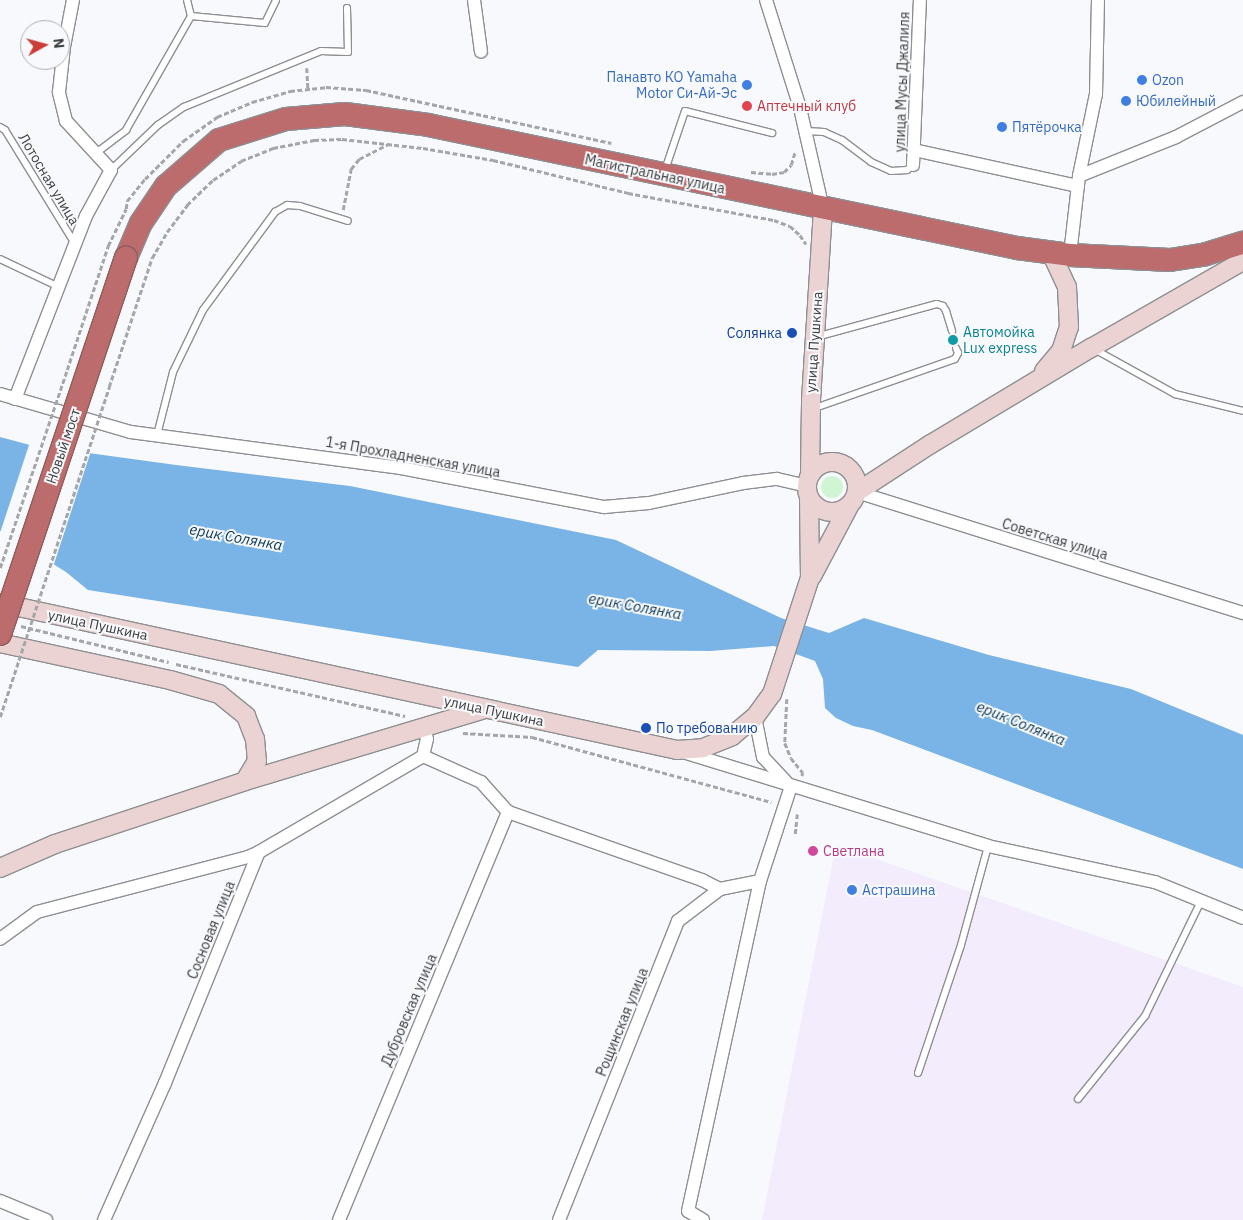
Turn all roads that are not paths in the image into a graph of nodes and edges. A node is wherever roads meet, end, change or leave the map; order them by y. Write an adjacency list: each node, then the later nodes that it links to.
1 (73, 0): 16 (street)
2 (187, 0): 9 (lane)
3 (276, 0): 9 (lane)
4 (474, 0): 10 (street)
5 (766, 0): 13 (street)
6 (920, 0): 15 (street, улица Мусы Джалиля)
7 (1098, 0): 20 (street)
8 (348, 8): 18 (lane)
9 (192, 16): 16 (lane)
10 (481, 52)
11 (1243, 102): 20 (street)
12 (0, 127): 24 (lane, Лотосная улица)
13 (805, 127): 17 (lane); 21 (street)
14 (772, 133): 19 (lane)
15 (914, 150): 17 (street, улица Мусы Джалиля); 20 (street)
16 (96, 153): 18 (street)
17 (913, 165)
18 (111, 170): 24 (street)
19 (663, 175): 21 (highway, Магистральная улица); 26 (highway, Магистральная улица)
20 (1078, 181): 25 (street)
21 (823, 209): 25 (highway, Магистральная улица); 31 (main road, улица Пушкина)
22 (345, 220): 39 (lane)
23 (1243, 243): 25 (highway, Магистральная улица)
24 (75, 245): 29 (street)
25 (1061, 254): 34 (main road)
26 (126, 258): 45 (highway, Новый мост, bridge)
27 (0, 259): 29 (lane)
28 (1243, 261): 33 (main road)
29 (59, 287): 36 (street)
30 (952, 331): 31 (lane)
31 (815, 338): 37 (main road, улица Пушкина)
32 (956, 348): 37 (lane)
33 (1091, 348): 34 (main road); 38 (lane)
34 (1018, 392): 41 (main road)
35 (0, 394): 36 (street, 1-я Прохладненская улица)
36 (15, 398): 39 (street, 1-я Прохладненская улица)
37 (811, 409): 40 (main road, улица Пушкина)
38 (1243, 411)
39 (157, 435): 40 (street, 1-я Прохладненская улица)
40 (809, 486): 41 (main road); 41 (main road); 42 (main road, улица Пушкина)
41 (853, 499): 42 (main road); 44 (street, Советская улица)
42 (810, 578): 48 (main road, улица Пушкина)
43 (0, 603): 47 (main road, улица Пушкина)
44 (1243, 614)
45 (10, 630)
46 (0, 643): 52 (main road)
47 (484, 710): 49 (main road); 50 (main road, улица Пушкина)
48 (755, 718): 50 (main road, улица Пушкина); 53 (street)
49 (424, 727): 51 (street); 52 (main road)
50 (677, 750): 53 (street)
51 (423, 756): 54 (street); 56 (street)
52 (245, 781): 57 (main road)
53 (791, 786): 55 (street); 58 (street)
54 (508, 812): 59 (street); 68 (street, Дубровская улица)
55 (988, 846): 60 (street); 63 (lane)
56 (260, 852): 62 (street); 67 (street, Сосновая улица)
57 (0, 868)
58 (760, 881): 59 (street, Рощинская улица); 70 (street)
59 (720, 889): 69 (street, Рощинская улица)
60 (1201, 901): 61 (street); 64 (lane)
61 (1243, 918)
62 (0, 939)
63 (918, 1073)
64 (1078, 1099)
65 (0, 1201): 66 (street)
66 (46, 1220)
67 (104, 1220)
68 (338, 1220)
69 (559, 1220)
70 (702, 1220)

